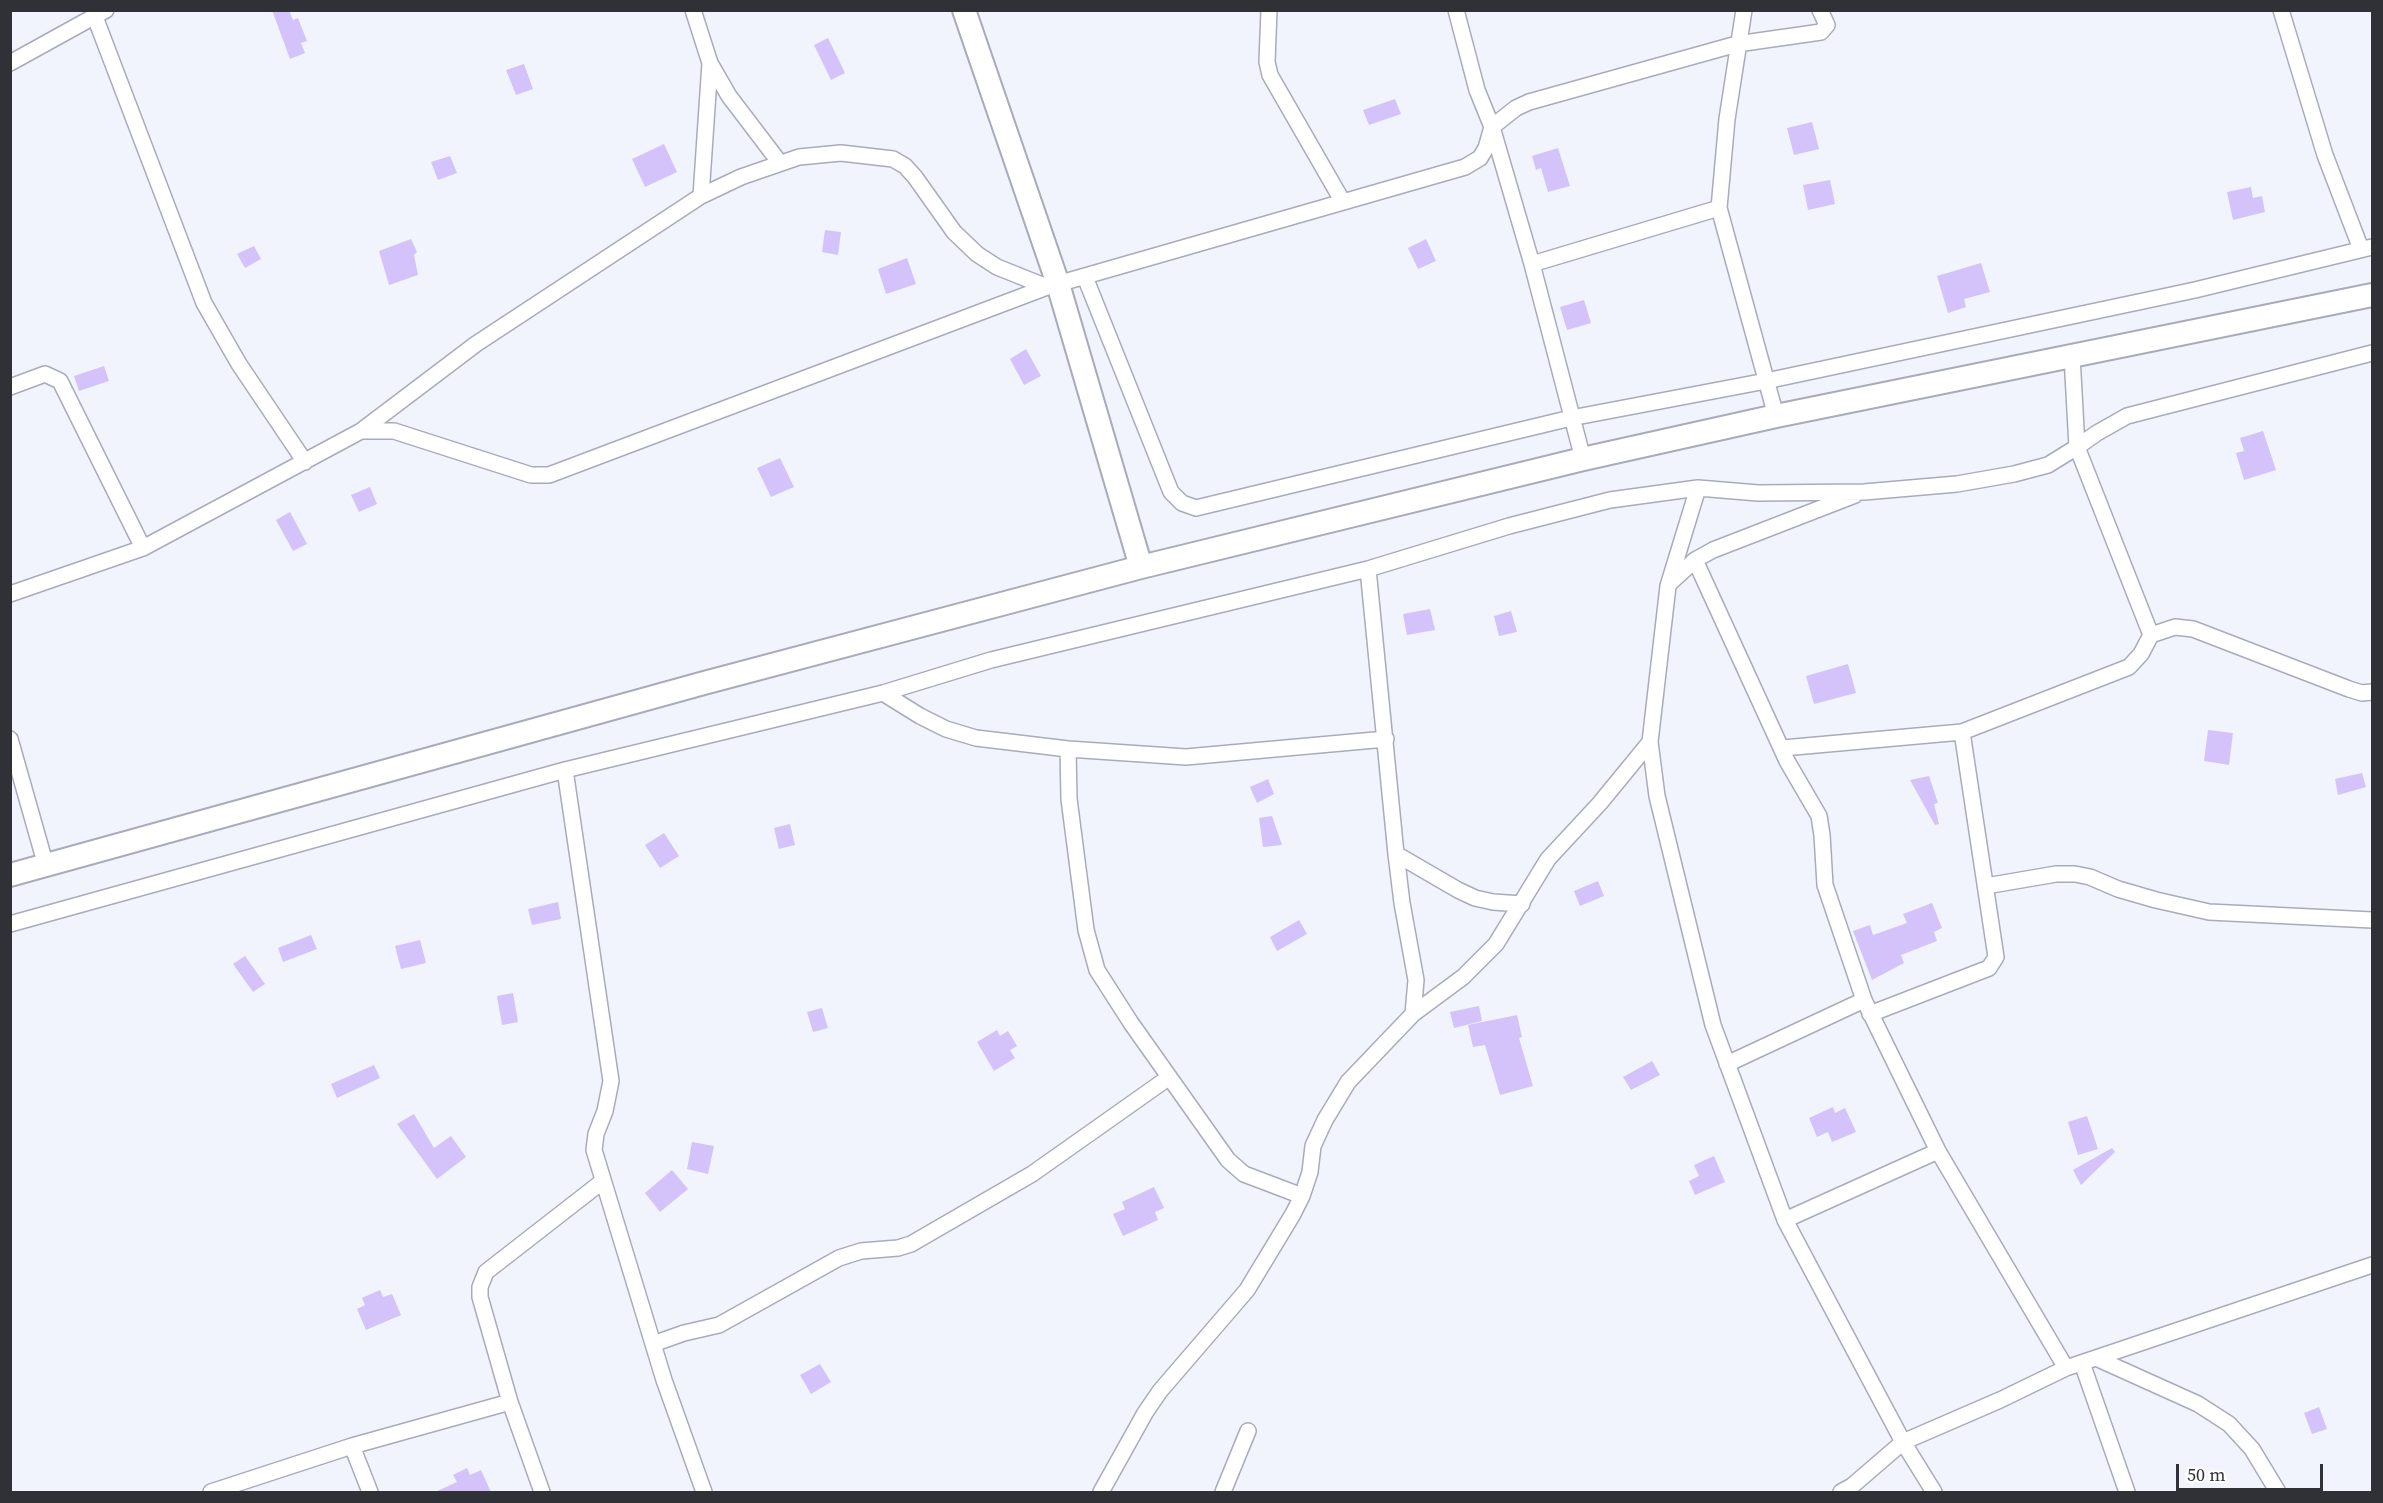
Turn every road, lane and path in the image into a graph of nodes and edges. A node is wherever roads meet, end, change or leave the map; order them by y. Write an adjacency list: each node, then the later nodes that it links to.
1 (693, 10): 11 (street)
2 (964, 10): 20 (main road)
3 (1269, 10): 15 (street)
4 (1456, 10): 12 (street)
5 (1744, 10): 9 (street)
6 (1820, 10): 9 (street)
7 (2281, 10): 17 (street)
8 (100, 14): 10 (street); 31 (street)
9 (1737, 44): 12 (street); 16 (street)
10 (10, 63)
11 (710, 63): 13 (street); 14 (street)
12 (1492, 127): 15 (street); 18 (street)
13 (780, 163): 14 (street); 20 (street)
14 (701, 196): 28 (street)
15 (1343, 202): 19 (street)
16 (1719, 208): 18 (street); 24 (street)
17 (2367, 248): 24 (street)
18 (1532, 264): 27 (street)
19 (1085, 277): 20 (street); 27 (street)
20 (1052, 286): 28 (street); 36 (main road)
21 (2373, 295): 23 (main road)
22 (2373, 353): 29 (street)
23 (2072, 356): 26 (main road); 29 (street)
24 (1766, 381): 26 (street); 27 (street)
25 (10, 387): 34 (street)
26 (1776, 416): 30 (main road)
27 (1571, 418): 30 (street)
28 (361, 431): 31 (street)
29 (2077, 447): 33 (street); 40 (street)
30 (1583, 459): 36 (main road)
31 (305, 462): 34 (street)
32 (1698, 488): 33 (street); 37 (street); 38 (street)
33 (1864, 492): 35 (street)
34 (143, 548): 39 (street)
35 (1695, 560): 38 (street); 47 (street)
36 (1141, 567): 51 (main road)
37 (1368, 569): 42 (street); 45 (street)
38 (1668, 586): 46 (street)
39 (10, 594)
40 (2151, 635): 41 (street); 43 (street)
41 (2373, 692)
42 (883, 693): 48 (street); 49 (street)
43 (1962, 732): 47 (street); 53 (street)
44 (10, 739): 51 (street)
45 (1386, 739): 48 (street); 50 (street)
46 (1650, 742): 54 (street); 59 (street)
47 (1783, 748): 57 (street)
48 (1068, 749): 60 (street)
49 (566, 770): 56 (street); 62 (street)
50 (1396, 855): 54 (street); 58 (street)
51 (46, 866): 52 (main road)
52 (10, 876)
53 (1986, 885): 55 (street); 57 (street)
54 (1522, 904): 58 (street)
55 (2373, 920)
56 (10, 924)
57 (1867, 1007): 59 (street); 61 (street)
58 (1413, 1014): 63 (street)
59 (1727, 1064): 64 (street)
60 (1168, 1078): 63 (street); 66 (street)
61 (1938, 1150): 64 (street); 68 (street)
62 (603, 1181): 66 (street); 69 (street)
63 (1302, 1196): 77 (street)
64 (1785, 1220): 71 (street)
65 (2373, 1264): 67 (street)
66 (653, 1344): 76 (street)
67 (2089, 1361): 68 (street); 81 (street); 82 (street)
68 (2066, 1368): 71 (street)
69 (510, 1401): 72 (street); 75 (street)
70 (1248, 1431): 78 (street)
71 (1903, 1442): 79 (street); 80 (street)
72 (352, 1446): 73 (street); 74 (street)
73 (211, 1492)
74 (370, 1492)
75 (542, 1492)
76 (704, 1492)
77 (1101, 1492)
78 (1223, 1492)
79 (1841, 1492)
80 (1934, 1492)
81 (2127, 1492)
82 (2278, 1492)

